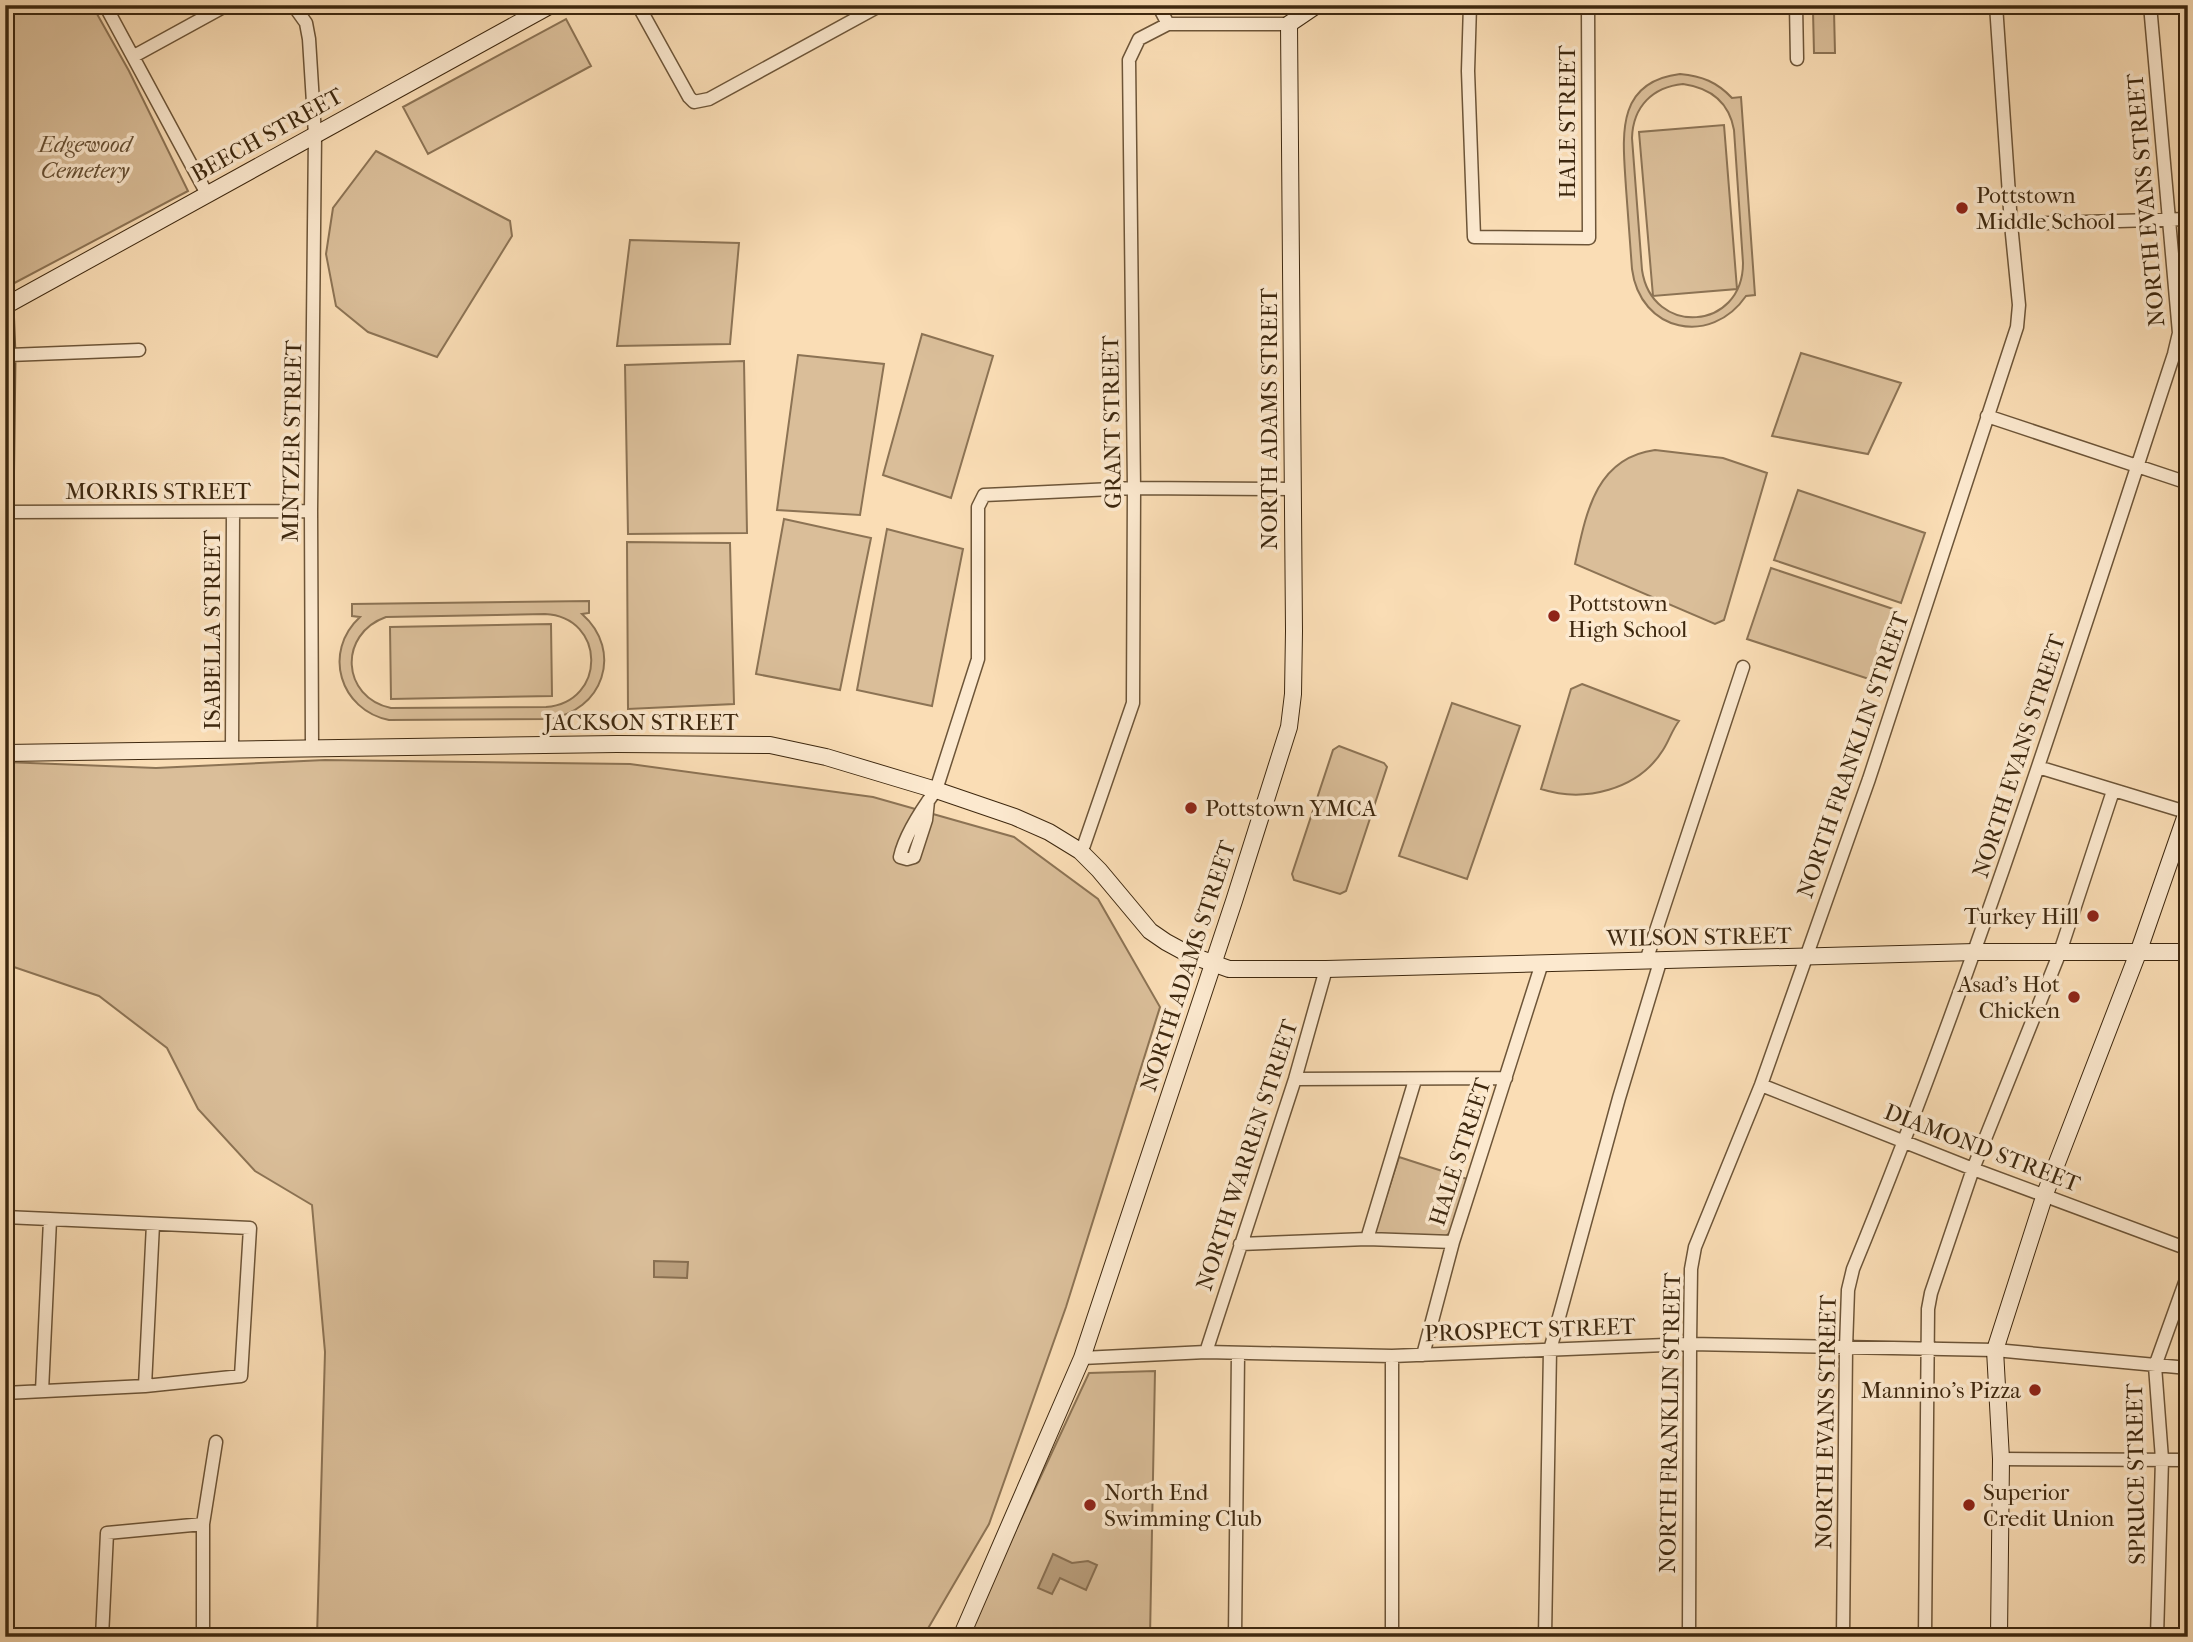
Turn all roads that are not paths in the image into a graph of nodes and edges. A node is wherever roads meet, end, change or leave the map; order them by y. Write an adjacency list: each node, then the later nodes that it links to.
1 (105, 5): 16 (street)
2 (227, 5): 16 (street)
3 (290, 5): 18 (street, MINTZER STREET)
4 (551, 5): 18 (street, BEECH STREET)
5 (638, 5): 6 (street)
6 (881, 5)
7 (1158, 5): 14 (street)
8 (1317, 5): 15 (street)
9 (1470, 5): 10 (street, HALE STREET)
10 (1588, 5)
11 (1796, 5): 17 (street)
12 (1996, 5): 22 (street, NORTH FRANKLIN STREET)
13 (2150, 5): 21 (street, NORTH EVANS STREET)
14 (1168, 24): 15 (street); 29 (street, GRANT STREET)
15 (1289, 24): 30 (street, NORTH ADAMS STREET)
16 (134, 56): 19 (street)
17 (1797, 60)
18 (315, 135): 19 (street, BEECH STREET); 31 (street, MINTZER STREET)
19 (207, 194): 23 (street, BEECH STREET)
20 (2188, 219): 21 (street)
21 (2170, 220): 22 (street); 27 (street, NORTH EVANS STREET)
22 (2011, 225): 26 (street, NORTH FRANKLIN STREET)
23 (6, 305): 25 (street)
24 (139, 350): 25 (street)
25 (9, 355): 32 (street)
26 (1987, 416): 27 (street); 48 (street, NORTH FRANKLIN STREET)
27 (2137, 466): 28 (street); 39 (street, NORTH EVANS STREET)
28 (2188, 483)
29 (1134, 488): 30 (street); 41 (street); 43 (street, GRANT STREET)
30 (1291, 489): 51 (street, NORTH ADAMS STREET)
31 (311, 511): 33 (street, MORRIS STREET); 36 (street, MINTZER STREET)
32 (6, 512): 33 (street, MORRIS STREET); 35 (street)
33 (233, 512): 37 (street, ISABELLA STREET)
34 (1743, 667): 49 (street)
35 (5, 669)
36 (312, 748): 37 (street, JACKSON STREET); 41 (street, JACKSON STREET)
37 (232, 749): 38 (street, JACKSON STREET)
38 (5, 752)
39 (2038, 767): 40 (street); 44 (street, NORTH EVANS STREET)
40 (2113, 790): 42 (street); 45 (street)
41 (932, 796): 43 (street, JACKSON STREET)
42 (2187, 810): 47 (street)
43 (1080, 851): 51 (street, JACKSON STREET)
44 (1975, 952): 45 (street, WILSON STREET); 48 (street, WILSON STREET); 57 (street, NORTH EVANS STREET)
45 (2060, 952): 47 (street, WILSON STREET); 58 (street)
46 (2188, 952): 47 (street, WILSON STREET)
47 (2138, 953): 59 (street)
48 (1806, 957): 49 (street, WILSON STREET); 56 (street, NORTH FRANKLIN STREET)
49 (1653, 962): 50 (street, WILSON STREET); 71 (street)
50 (1542, 963): 52 (street, WILSON STREET); 53 (street, HALE STREET)
51 (1212, 964): 52 (street, WILSON STREET); 77 (street, NORTH ADAMS STREET)
52 (1326, 969): 54 (street, NORTH WARREN STREET)
53 (1506, 1078): 55 (street); 64 (street, HALE STREET)
54 (1295, 1079): 55 (street); 65 (street, NORTH WARREN STREET)
55 (1415, 1080): 63 (street)
56 (1761, 1085): 57 (street, DIAMOND STREET); 68 (street, NORTH FRANKLIN STREET)
57 (1905, 1142): 58 (street, DIAMOND STREET); 69 (street, NORTH EVANS STREET)
58 (1973, 1169): 59 (street, DIAMOND STREET); 70 (street)
59 (2045, 1194): 66 (street, DIAMOND STREET); 72 (street)
60 (5, 1217): 61 (street)
61 (50, 1220): 62 (street); 81 (street)
62 (153, 1224): 80 (street); 80 (street)
63 (1367, 1239): 64 (street); 65 (street)
64 (1453, 1242): 75 (street, HALE STREET)
65 (1240, 1244): 73 (street, NORTH WARREN STREET)
66 (2188, 1249)
67 (2188, 1274): 78 (street, SPRUCE STREET)
68 (1690, 1344): 69 (street, PROSPECT STREET); 71 (street, PROSPECT STREET); 94 (street, NORTH FRANKLIN STREET)
69 (1846, 1348): 70 (street, PROSPECT STREET); 95 (street, NORTH EVANS STREET)
70 (1929, 1348): 72 (street, PROSPECT STREET); 96 (street)
71 (1550, 1350): 75 (street, PROSPECT STREET); 93 (street)
72 (1995, 1350): 78 (street, PROSPECT STREET); 85 (street)
73 (1206, 1352): 74 (street, PROSPECT STREET); 77 (street, PROSPECT STREET)
74 (1238, 1353): 76 (street, PROSPECT STREET); 91 (street)
75 (1423, 1355): 76 (street, PROSPECT STREET)
76 (1392, 1356): 92 (street)
77 (1082, 1358): 90 (street, NORTH ADAMS STREET)
78 (2155, 1366): 79 (street, PROSPECT STREET); 84 (street, SPRUCE STREET)
79 (2188, 1368)
80 (145, 1386): 81 (street)
81 (42, 1391): 82 (street)
82 (5, 1393)
83 (216, 1442): 87 (street)
84 (2162, 1459): 85 (street); 86 (street); 98 (street, SPRUCE STREET)
85 (2001, 1460): 97 (street)
86 (2188, 1460)
87 (204, 1524): 88 (street); 89 (street)
88 (102, 1637)
89 (203, 1637)
90 (961, 1637)
91 (1236, 1637)
92 (1391, 1637)
93 (1545, 1637)
94 (1689, 1637)
95 (1843, 1637)
96 (1924, 1637)
97 (1999, 1637)
98 (2157, 1637)

